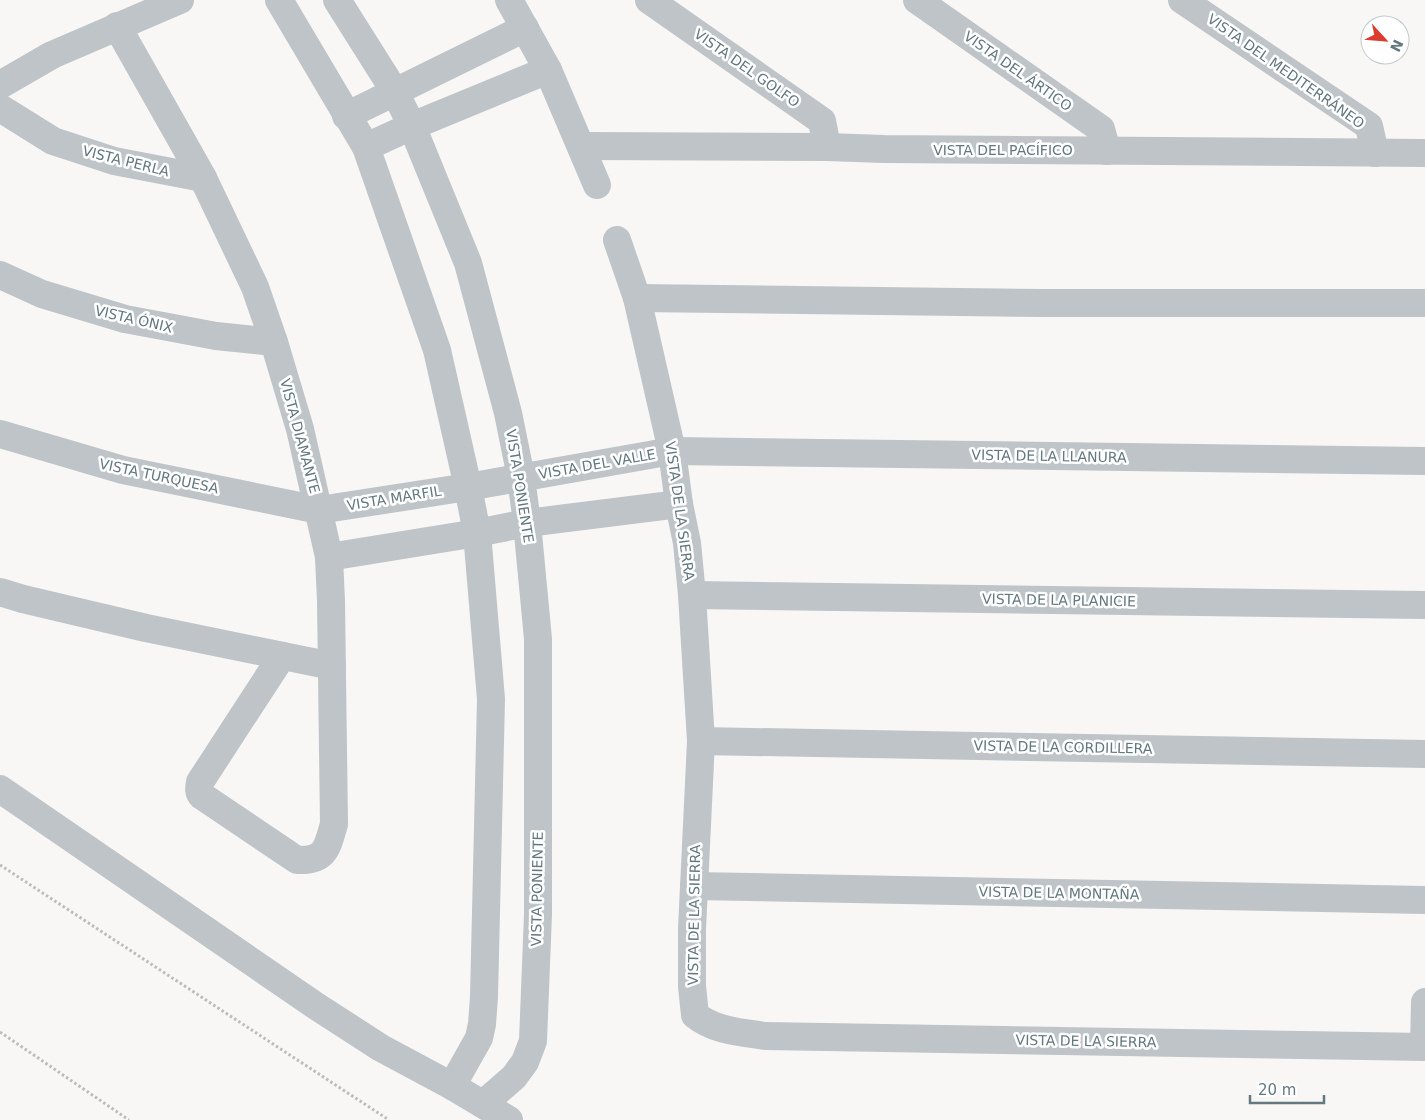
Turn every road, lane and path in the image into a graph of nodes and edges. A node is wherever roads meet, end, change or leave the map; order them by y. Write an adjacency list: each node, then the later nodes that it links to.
1 (180, 0): 8 (street)
2 (279, 0): 14 (street)
3 (337, 0): 12 (street, VISTA PONIENTE)
4 (509, 0): 9 (street)
5 (649, 0): 18 (street, VISTA DEL GOLFO)
6 (917, 0): 19 (street, VISTA DEL ÁRTICO)
7 (1182, 0): 20 (street, VISTA DEL MEDITERRÁNEO)
8 (117, 26): 11 (street); 22 (street, VISTA DIAMANTE)
9 (525, 28): 10 (street); 12 (street)
10 (548, 70): 15 (street); 16 (street)
11 (0, 85)
12 (395, 92): 14 (street); 15 (street, VISTA PONIENTE)
13 (0, 108): 22 (street, VISTA PERLA)
14 (346, 116): 17 (street)
15 (412, 126): 17 (street); 32 (street, VISTA PONIENTE)
16 (582, 146): 18 (street, VISTA DEL PACÍFICO); 23 (street)
17 (366, 147): 33 (street)
18 (827, 147): 19 (street, VISTA DEL PACÍFICO)
19 (1107, 151): 20 (street, VISTA DEL PACÍFICO)
20 (1375, 153): 21 (street, VISTA DEL PACÍFICO)
21 (1425, 153)
22 (203, 178): 28 (street, VISTA DIAMANTE)
23 (597, 185)
24 (617, 240): 26 (street, VISTA DE LA SIERRA)
25 (0, 275): 28 (street, VISTA ÓNIX)
26 (637, 298): 27 (street); 30 (street, VISTA DE LA SIERRA)
27 (1425, 303)
28 (274, 342): 35 (street, VISTA DIAMANTE)
29 (0, 434): 35 (street, VISTA TURQUESA)
30 (672, 451): 31 (street, VISTA DE LA LLANURA); 32 (street, VISTA DEL VALLE); 34 (street, VISTA DE LA SIERRA)
31 (1425, 461)
32 (521, 477): 33 (street, VISTA DEL VALLE); 36 (street, VISTA PONIENTE)
33 (468, 487): 35 (street, VISTA MARFIL); 37 (street)
34 (679, 504): 36 (street); 40 (street, VISTA DE LA SIERRA)
35 (319, 510): 38 (street, VISTA DIAMANTE)
36 (528, 523): 37 (street); 54 (street, VISTA PONIENTE)
37 (477, 534): 38 (street); 53 (street)
38 (329, 557): 43 (street, VISTA DIAMANTE)
39 (0, 592): 42 (street)
40 (692, 595): 41 (street, VISTA DE LA PLANICIE); 44 (street, VISTA DE LA SIERRA)
41 (1425, 605)
42 (282, 656): 43 (street); 43 (street, VISTA DIAMANTE)
43 (332, 666)
44 (701, 740): 45 (street, VISTA DE LA CORDILLERA); 48 (street, VISTA DE LA SIERRA)
45 (1425, 754)
46 (0, 789): 53 (street)
47 (0, 866): 56 (path)
48 (694, 886): 49 (street, VISTA DE LA MONTAÑA); 52 (street, VISTA DE LA SIERRA)
49 (1425, 900)
50 (1425, 1002): 52 (street)
51 (0, 1032): 55 (path)
52 (1425, 1047)
53 (452, 1086): 54 (street)
54 (484, 1104): 57 (street)
55 (129, 1120)
56 (389, 1120)
57 (509, 1120)

